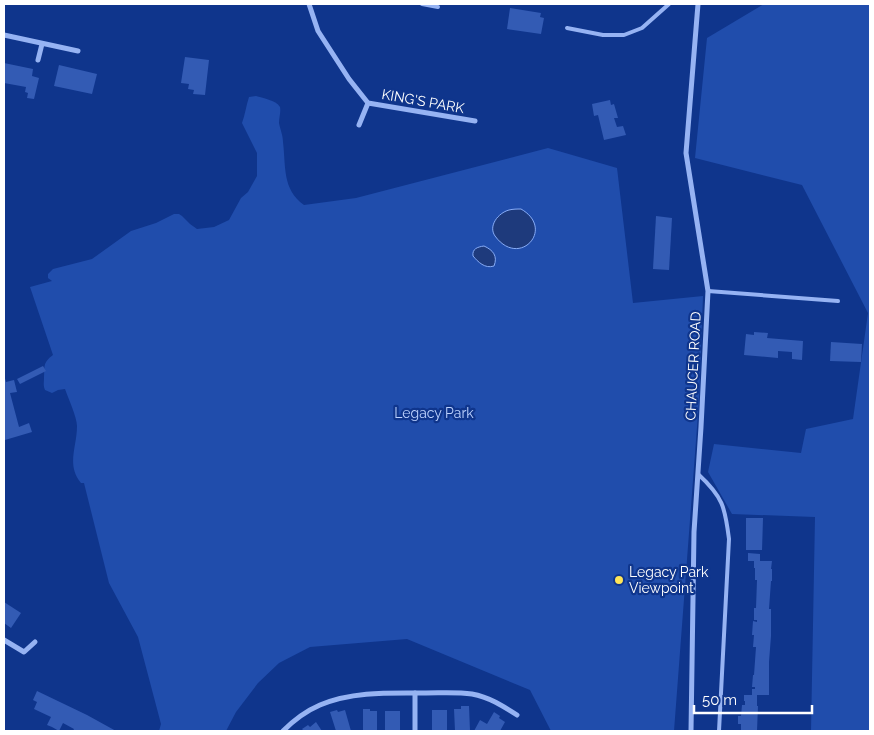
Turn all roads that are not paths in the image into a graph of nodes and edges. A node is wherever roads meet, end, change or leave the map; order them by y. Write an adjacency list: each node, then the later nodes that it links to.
1 (309, 4): 11 (street, KING'S PARK)
2 (422, 4): 5 (lane)
3 (669, 4): 6 (lane)
4 (698, 4): 14 (street, CHAUCER ROAD)
5 (438, 7)
6 (567, 28)
7 (4, 35): 8 (street)
8 (42, 44): 9 (street); 10 (street)
9 (78, 51)
10 (38, 60)
11 (368, 103): 12 (street, KING'S PARK); 13 (street, KING'S PARK)
12 (475, 122)
13 (359, 125)
14 (708, 291): 15 (lane); 16 (street, CHAUCER ROAD)
15 (838, 300)
16 (698, 474): 23 (street, CHAUCER ROAD); 24 (lane)
17 (4, 640): 18 (street)
18 (35, 642)
19 (414, 693): 20 (street); 21 (street); 22 (street)
20 (517, 715)
21 (283, 731)
22 (415, 731)
23 (691, 731)
24 (719, 731)

